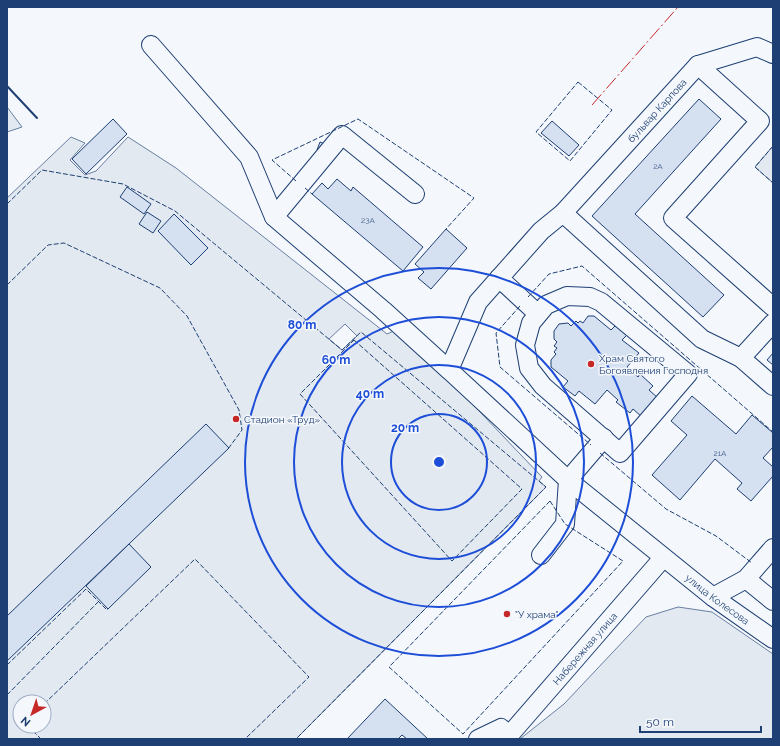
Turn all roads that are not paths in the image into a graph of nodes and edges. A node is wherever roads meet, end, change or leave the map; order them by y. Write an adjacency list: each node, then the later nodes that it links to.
1 (151, 46): 6 (street)
2 (773, 54): 3 (street)
3 (698, 65): 5 (street, бульвар Карпова); 8 (street)
4 (416, 194): 6 (street)
5 (563, 213): 7 (street, бульвар Карпова); 11 (street)
6 (274, 217): 12 (street, улица Колесова)
7 (498, 278): 9 (street); 12 (street, бульвар Карпова)
8 (773, 307)
9 (537, 313): 14 (street); 14 (street)
10 (773, 323): 11 (street)
11 (741, 358): 13 (street)
12 (449, 370): 15 (street, улица Колесова)
13 (773, 386)
14 (604, 438): 15 (street)
15 (568, 480): 17 (street); 18 (street, улица Колесова)
16 (773, 548): 19 (street)
17 (541, 554)
18 (663, 558): 20 (street, улица Колесова); 23 (street, Набережная улица)
19 (746, 579): 20 (street); 21 (street)
20 (713, 597): 22 (street, улица Колесова)
21 (773, 601)
22 (773, 639)
23 (507, 737): 24 (street)
24 (478, 739)

